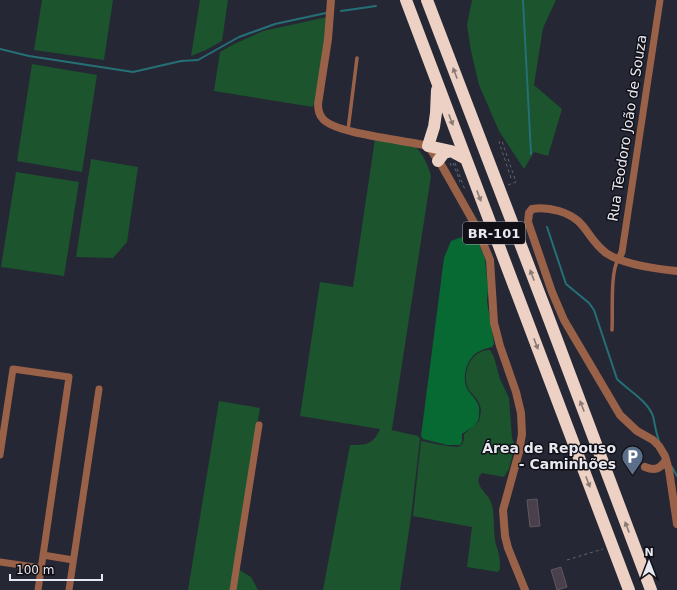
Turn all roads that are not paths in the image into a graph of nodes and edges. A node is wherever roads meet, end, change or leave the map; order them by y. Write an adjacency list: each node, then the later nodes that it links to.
1 (331, 0): 7 (street)
2 (406, 0): 6 (highway, BR-101)
3 (427, 0): 29 (highway, BR-101, one-way to 3)
4 (660, 0): 11 (street, Rua Teodoro João de Souza)
5 (357, 58): 7 (lane)
6 (437, 83): 8 (highway); 10 (highway, BR-101, one-way to 10)
7 (348, 131): 8 (street)
8 (428, 146): 9 (highway)
9 (446, 158): 10 (highway); 27 (street)
10 (466, 159): 28 (highway, BR-101, one-way to 28)
11 (619, 259): 12 (street); 13 (lane); 17 (street)
12 (677, 271)
13 (612, 330)
14 (99, 389): 21 (street)
15 (259, 425): 26 (street)
16 (0, 455): 20 (street)
17 (666, 460): 18 (street); 19 (street)
18 (645, 467)
19 (677, 524)
20 (43, 555): 21 (street); 23 (street)
21 (73, 560): 25 (street)
22 (0, 562): 23 (street)
23 (41, 568): 24 (street)
24 (38, 590)
25 (69, 590)
26 (233, 590)
27 (525, 590)
28 (629, 590)
29 (651, 590)

